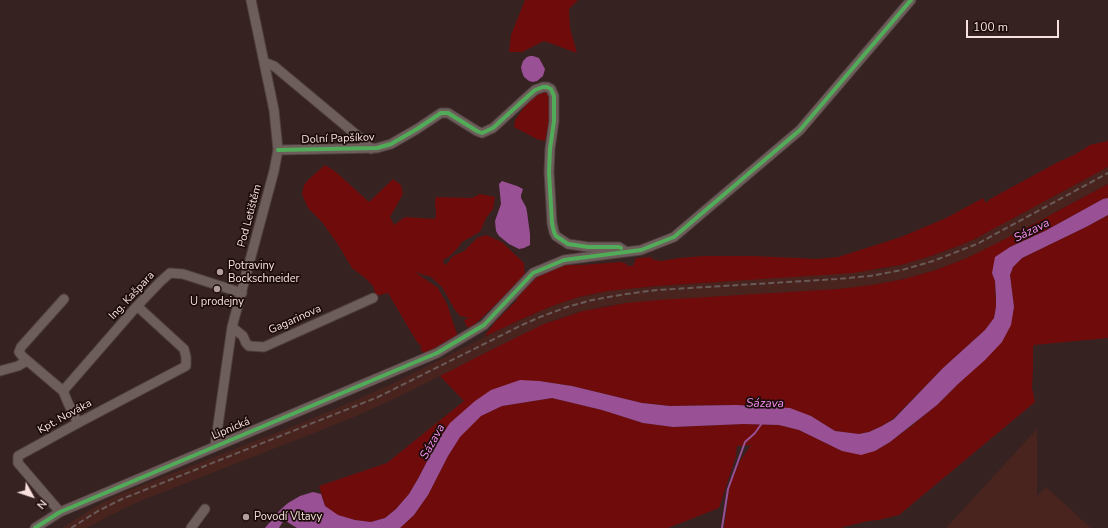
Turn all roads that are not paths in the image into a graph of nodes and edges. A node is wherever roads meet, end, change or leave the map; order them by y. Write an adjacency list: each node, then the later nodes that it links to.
1 (251, 0): 3 (street, Pod Letištěm)
2 (911, 0): 6 (street, Lipnická)
3 (264, 62): 4 (street); 5 (street, Pod Letištěm)
4 (371, 149): 5 (street, Dolní Papšíkov); 6 (street, Dolní Papšíkov)
5 (278, 150): 7 (street, Pod Letištěm)
6 (627, 252): 16 (street, Lipnická)
7 (242, 293): 10 (street, Ing. Kašpara); 11 (street, Pod Letištěm)
8 (373, 298): 11 (street, Gagarinova)
9 (64, 299): 12 (street)
10 (137, 306): 14 (street, Ing. Kašpara); 15 (street, Kpt. Nováka)
11 (232, 327): 16 (street, Pod Letištěm)
12 (27, 361): 13 (street); 14 (street)
13 (0, 371)
14 (63, 391): 15 (street)
15 (78, 422): 18 (street, Kpt. Nováka)
16 (214, 446): 18 (street, Lipnická)
17 (205, 509): 20 (street)
18 (60, 512): 19 (street, Lipnická)
19 (35, 528)
20 (191, 528)

